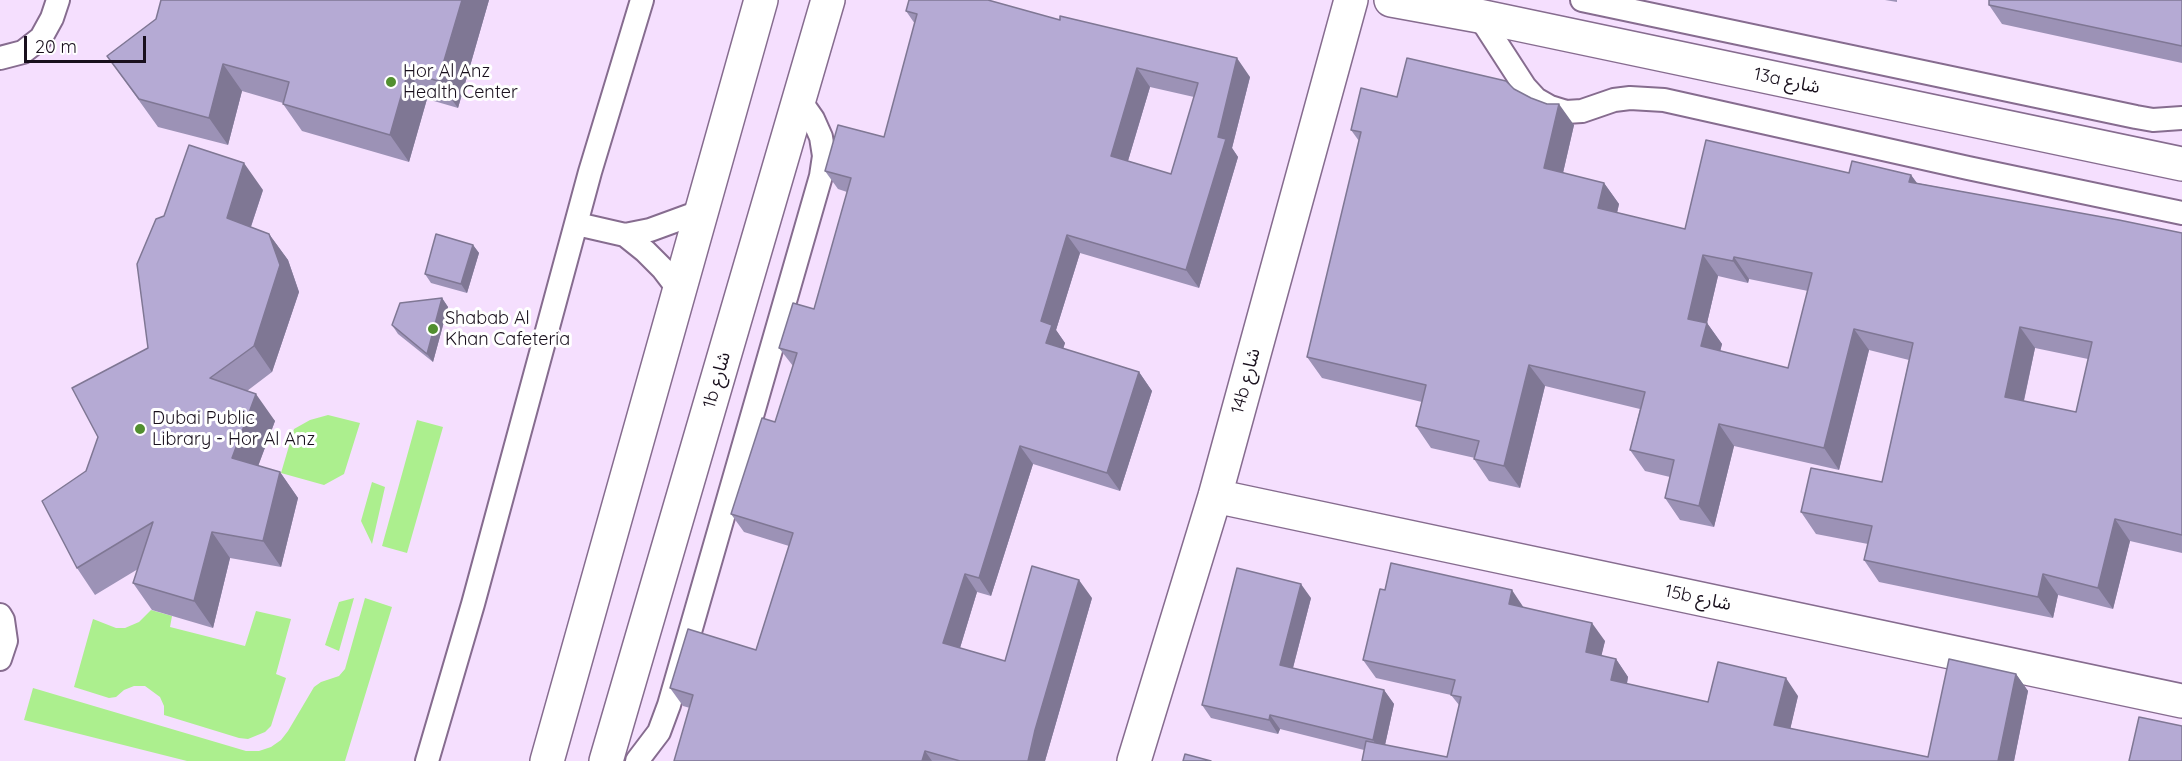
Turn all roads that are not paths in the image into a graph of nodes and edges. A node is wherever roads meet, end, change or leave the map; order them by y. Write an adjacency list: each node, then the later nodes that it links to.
1 (58, 0): 9 (lane)
2 (642, 0): 15 (lane)
3 (761, 0): 13 (street)
4 (828, 0): 10 (street, 1b شارع)
5 (1351, 0): 18 (street, 14b شارع)
6 (1392, 0): 8 (street, 13a شارع)
7 (1582, 0): 11 (lane)
8 (1479, 16): 12 (street, 13a شارع); 14 (lane)
9 (0, 58)
10 (799, 99): 24 (street, 1b شارع); 25 (lane)
11 (2182, 118)
12 (2182, 164)
13 (702, 211): 16 (lane); 17 (street)
14 (2182, 213)
15 (577, 224): 16 (lane); 22 (lane)
16 (625, 235): 17 (lane)
17 (679, 290): 23 (street)
18 (1215, 496): 21 (street, 15b شارع); 26 (street, 14b شارع)
19 (0, 615): 20 (lane)
20 (0, 659)
21 (2182, 701)
22 (427, 761)
23 (547, 761)
24 (606, 761)
25 (638, 761)
26 (1134, 761)

